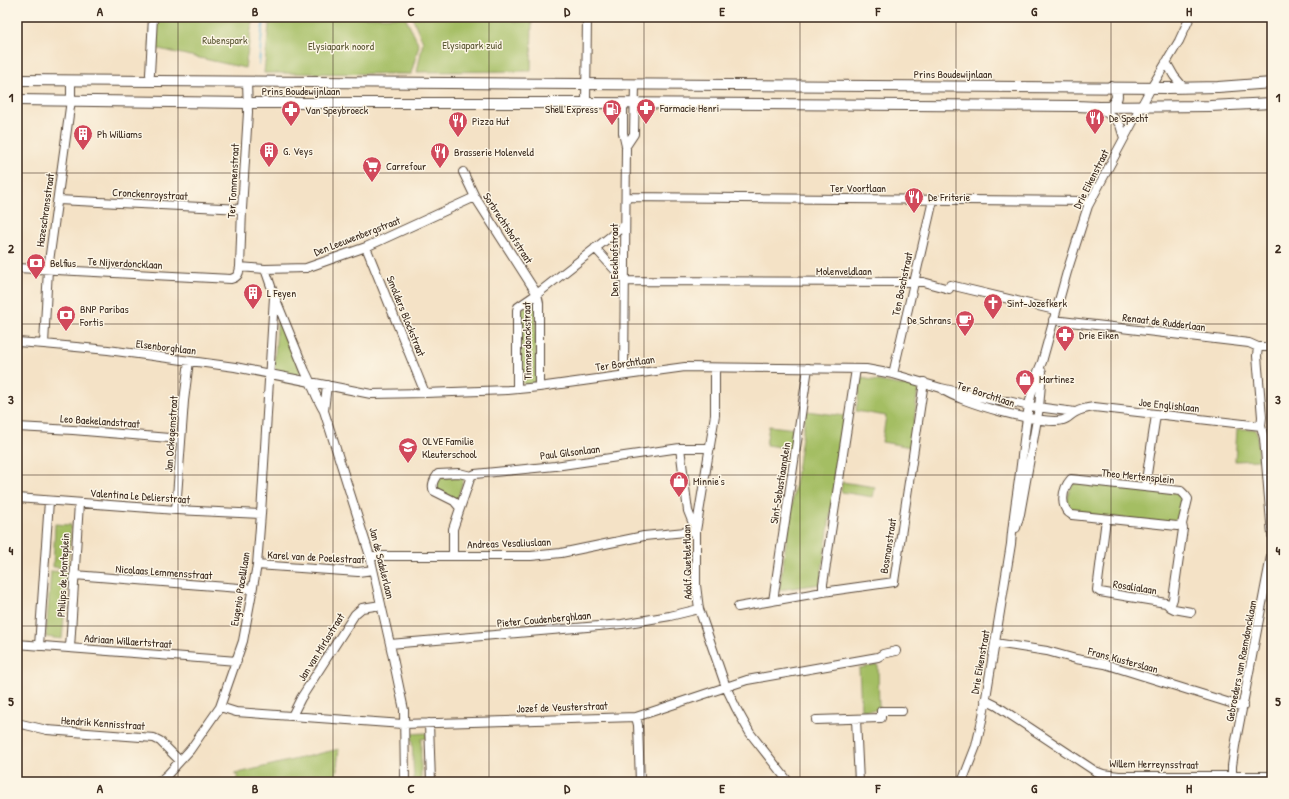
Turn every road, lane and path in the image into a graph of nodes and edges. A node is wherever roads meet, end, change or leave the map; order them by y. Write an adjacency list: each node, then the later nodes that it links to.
1 (153, 17): 5 (street)
2 (587, 17): 9 (street)
3 (1190, 17): 4 (street, Drie Eikenstraat)
4 (1166, 62): 13 (street, Drie Eikenstraat); 14 (street)
5 (150, 74)
6 (17, 80): 7 (main road, Prins Boudewijnlaan)
7 (72, 80): 8 (main road, Prins Boudewijnlaan); 16 (street, Hazeschransstraat)
8 (247, 81): 9 (main road, Prins Boudewijnlaan); 18 (street, Ter Tommenstraat)
9 (585, 83): 11 (main road, Prins Boudewijnlaan); 17 (street)
10 (1272, 83): 14 (main road, Prins Boudewijnlaan)
11 (635, 84): 12 (main road, Prins Boudewijnlaan); 21 (street)
12 (1110, 87): 13 (main road, Prins Boudewijnlaan); 24 (main road)
13 (1150, 88): 14 (main road, Prins Boudewijnlaan); 22 (street, Drie Eikenstraat)
14 (1184, 88)
15 (17, 100): 16 (main road, Prins Boudewijnlaan)
16 (71, 100): 18 (main road, Prins Boudewijnlaan); 30 (street, Hazeschransstraat)
17 (586, 102): 18 (main road, Prins Boudewijnlaan); 19 (main road, Prins Boudewijnlaan)
18 (249, 103): 33 (street, Ter Tommenstraat)
19 (623, 103): 21 (main road, Prins Boudewijnlaan); 26 (street, Den Eeckhofstraat)
20 (1272, 103): 22 (main road, Prins Boudewijnlaan)
21 (634, 105): 23 (main road, Prins Boudewijnlaan); 26 (street, Den Eeckhofstraat)
22 (1141, 106): 24 (main road, Prins Boudewijnlaan); 25 (street, Drie Eikenstraat)
23 (1099, 107): 24 (main road, Prins Boudewijnlaan); 25 (street)
24 (1110, 107)
25 (1124, 138): 32 (street, Drie Eikenstraat)
26 (626, 146): 29 (street, Den Eeckhofstraat)
27 (463, 172): 28 (street, Sorbrechtshofstraat)
28 (474, 197): 35 (street, Den Leeuwenbergstraat); 43 (street, Sorbrechtshofstraat)
29 (626, 197): 31 (street, Ter Voortlaan); 34 (street, Den Eeckhofstraat)
30 (58, 200): 33 (street, Cronckenroystraat); 39 (street, Hazeschransstraat)
31 (932, 200): 32 (street, Ter Voortlaan); 42 (street, Ten Boschstraat)
32 (1090, 201): 45 (street, Drie Eikenstraat)
33 (242, 209): 37 (street, Ter Tommenstraat)
34 (625, 225): 36 (street, Timmerdonckstraat); 41 (street, Den Eeckhofstraat)
35 (366, 247): 40 (street, Den Leeuwenbergstraat); 65 (street, Smolders Blockstraat)
36 (595, 248): 41 (street); 43 (street, Timmerdonckstraat)
37 (240, 267): 39 (street, Te Nijverdoncklaan); 40 (street, Den Leeuwenbergstraat)
38 (17, 268): 39 (street, Te Nijverdoncklaan)
39 (48, 269): 48 (street, Hazeschransstraat)
40 (266, 269): 44 (street)
41 (625, 281): 42 (street, Molenveldlaan); 57 (street, Den Eeckhofstraat)
42 (914, 282): 45 (street, Molenveldlaan); 58 (street, Ten Boschstraat)
43 (537, 294): 62 (street, Timmerdonckstraat); 64 (street, Timmerdonckstraat)
44 (274, 295): 56 (street, Eugenio Pacellilaan); 59 (street, Jan de Sadelerlaan)
45 (1055, 310): 46 (street, Drie Eikenstraat)
46 (1053, 320): 49 (street, Renaat de Rudderlaan); 52 (street, Drie Eikenstraat)
47 (17, 342): 48 (street, Elsenborghlaan)
48 (44, 344): 51 (street, Elsenborghlaan)
49 (1258, 347): 50 (street, Renaat de Rudderlaan); 73 (street)
50 (1272, 347)
51 (189, 361): 56 (street, Elsenborghlaan); 75 (street, Jan Ockegemstraat)
52 (1042, 362): 66 (street, Drie Eikenstraat); 67 (street, Drie Eikenstraat)
53 (714, 368): 54 (street, Ter Borchtlaan); 57 (street, Ter Borchtlaan); 77 (street, Adolf Queteletlaan)
54 (808, 368): 55 (street, Ter Borchtlaan); 100 (street, Sint-Sebastiaanplein)
55 (856, 369): 58 (street, Ter Borchtlaan); 99 (street)
56 (270, 374): 59 (street, Elsenborghlaan); 85 (street, Eugenio Pacellilaan)
57 (624, 374): 62 (street, Ter Borchtlaan)
58 (893, 374): 60 (street, Ter Borchtlaan)
59 (311, 382): 61 (street, Ter Borchtlaan); 68 (street, Jan de Sadelerlaan)
60 (924, 382): 63 (street, Ter Borchtlaan); 99 (street, Bosmanstraat)
61 (327, 385): 65 (street, Ter Borchtlaan); 68 (street, Jan de Sadelerlaan)
62 (539, 387): 64 (street, Ter Borchtlaan)
63 (941, 388): 66 (street, Ter Borchtlaan); 71 (street, Ter Borchtlaan)
64 (517, 389): 65 (street, Ter Borchtlaan)
65 (425, 393)
66 (1029, 406): 67 (street, Ter Borchtlaan); 71 (street, Drie Eikenstraat)
67 (1039, 408): 69 (street, Joe Englishlaan); 72 (street, Drie Eikenstraat)
68 (324, 411): 92 (street, Jan de Sadelerlaan)
69 (1075, 412): 70 (street, Joe Englishlaan); 72 (street, Joe Englishlaan)
70 (1156, 415): 73 (street, Joe Englishlaan); 79 (street)
71 (1027, 418): 72 (street, Ter Borchtlaan); 90 (street, Drie Eikenstraat)
72 (1037, 419): 90 (street, Drie Eikenstraat)
73 (1261, 426): 89 (street)
74 (17, 427): 75 (street, Leo Baekelandstraat)
75 (181, 439): 84 (street, Jan Ockegemstraat)
76 (680, 448): 77 (street, Paul Gilsonlaan); 78 (street, Paul Gilsonlaan); 88 (street)
77 (710, 448): 88 (street, Adolf Queteletlaan)
78 (471, 476): 83 (street); 83 (street, Paul Gilsonlaan)
79 (1145, 487): 86 (street, Theo Mertensplein); 87 (street, Theo Mertensplein)
80 (17, 498): 81 (street, Valentina Le Delierstraat)
81 (49, 501): 82 (street, Valentina Le Delierstraat); 109 (street, Philips de Monteplein)
82 (79, 503): 84 (street, Valentina Le Delierstraat); 97 (street, Philips de Monteplein)
83 (460, 508): 93 (street)
84 (176, 510): 85 (street, Valentina Le Delierstraat)
85 (261, 514): 95 (street, Eugenio Pacellilaan)
86 (1106, 519): 87 (street, Theo Mertensplein); 103 (street, Rosalialaan)
87 (1182, 524): 103 (street)
88 (696, 531): 93 (street, Andreas Vesaliuslaan); 104 (street, Adolf Queteletlaan)
89 (1272, 535)
90 (1011, 544): 106 (street, Drie Eikenstraat)
91 (1272, 550): 94 (street, Gebroeders van Raemdoncklaan)
92 (370, 556): 93 (street, Andreas Vesaliuslaan); 96 (street, Jan de Sadelerlaan)
93 (453, 556)
94 (1272, 561): 115 (street, Gebroeders van Raemdoncklaan)
95 (257, 565): 96 (street, Karel van de Poelestraat); 98 (street, Eugenio Pacellilaan)
96 (373, 570): 101 (street, Jan de Sadelerlaan)
97 (74, 576): 98 (street, Nicolaas Lemmensstraat); 110 (street, Philips de Monteplein)
98 (252, 589): 112 (street, Eugenio Pacellilaan)
99 (823, 592): 100 (street, Bosmanstraat)
100 (773, 601): 102 (street, Bosmanstraat)
101 (381, 605): 108 (street, Jan de Sadelerlaan); 118 (street, Jan van Mirlostraat)
102 (738, 607)
103 (1170, 607): 105 (street, Rosalialaan)
104 (699, 609): 108 (street, Pieter Coudenberghlaan); 113 (street, Adolf Queteletlaan)
105 (1191, 612)
106 (995, 643): 114 (street, Drie Eikenstraat); 115 (street, Frans Kusterslaan)
107 (17, 644): 109 (street, Adriaan Willaertstraat)
108 (390, 644): 124 (street, Jan de Sadelerlaan)
109 (39, 646): 110 (street, Adriaan Willaertstraat)
110 (70, 648): 112 (street, Adriaan Willaertstraat)
111 (896, 651): 113 (street, Jozef de Veusterstraat)
112 (237, 661): 116 (street, Eugenio Pacellilaan)
113 (726, 687): 119 (street, Jozef de Veusterstraat); 132 (street, Adolf Queteletlaan)
114 (984, 700): 126 (street, Willem Herreynsstraat); 134 (street, Drie Eikenstraat)
115 (1243, 707): 126 (street, Gebroeders van Raemdoncklaan)
116 (220, 708): 118 (street, Jozef de Veusterstraat); 125 (street, Eugenio Pacellilaan)
117 (902, 711): 120 (street)
118 (292, 716): 124 (street, Jozef de Veusterstraat)
119 (636, 716): 123 (street, Jozef de Veusterstraat); 131 (street)
120 (856, 719): 121 (street); 133 (street)
121 (816, 720)
122 (17, 723): 125 (street, Hendrik Kennisstraat)
123 (429, 723): 124 (street, Jozef de Veusterstraat); 130 (street)
124 (403, 724): 129 (street, Jan de Sadelerlaan)
125 (180, 761): 128 (street, Eugenio Pacellilaan)
126 (1232, 776): 127 (street, Willem Herreynsstraat)
127 (1272, 776)
128 (159, 782)
129 (405, 782)
130 (431, 782)
131 (640, 782)
132 (787, 782)
133 (858, 782)
134 (962, 782)

